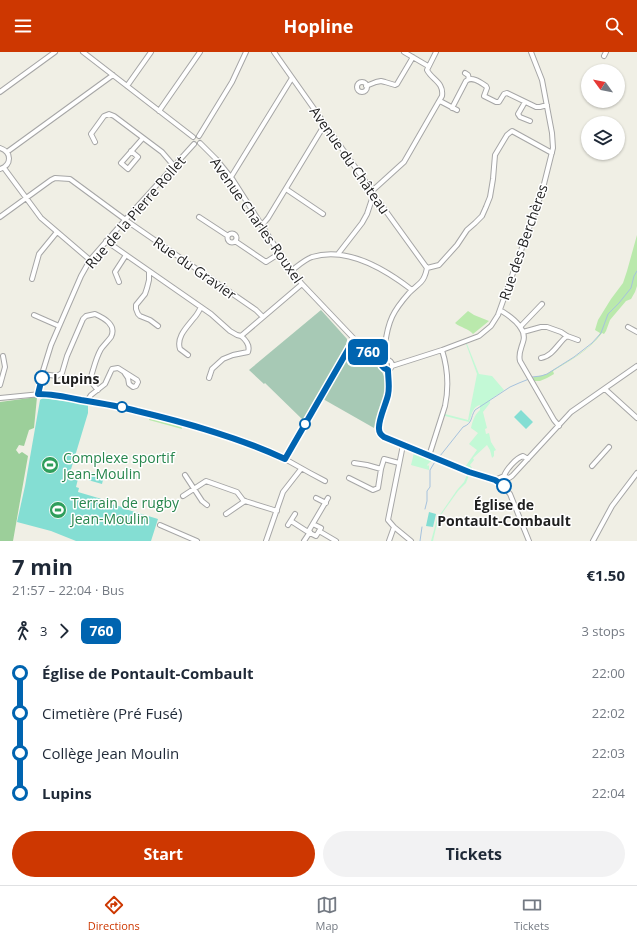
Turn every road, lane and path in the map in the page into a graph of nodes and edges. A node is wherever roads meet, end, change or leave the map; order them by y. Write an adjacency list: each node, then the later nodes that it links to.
1 (55, 52): 18 (street)
2 (83, 52): 13 (street)
3 (150, 52): 16 (street)
4 (200, 52): 24 (street)
5 (246, 52): 27 (street)
6 (274, 52): 14 (street, Avenue du Château)
7 (404, 52): 10 (street)
8 (436, 52): 11 (street)
9 (531, 52): 21 (street, Rue des Berchères)
10 (412, 57): 11 (street); 17 (street)
11 (428, 66): 19 (street)
12 (464, 73): 15 (street)
13 (113, 75): 16 (street); 35 (street)
14 (292, 78): 26 (street, Avenue du Château); 39 (street)
15 (469, 79): 20 (street); 22 (street)
16 (127, 86): 24 (street)
17 (366, 86)
18 (0, 92)
19 (440, 101): 22 (street); 41 (street)
20 (525, 102): 21 (street); 25 (street)
21 (547, 105): 36 (street, Rue des Berchères)
22 (452, 108): 23 (street)
23 (457, 110)
24 (159, 111): 28 (street)
25 (530, 121)
26 (325, 124): 40 (street); 41 (street, Avenue du Château)
27 (199, 136): 28 (street); 31 (street)
28 (193, 137): 32 (street)
29 (143, 138): 30 (street); 34 (street); 37 (street)
30 (95, 142)
31 (200, 143): 32 (street); 39 (street, Avenue Charles Rouxel)
32 (194, 144): 37 (street, Rue de la Pierre Rollet)
33 (0, 148): 35 (street)
34 (131, 151)
35 (7, 152): 38 (street)
36 (550, 152): 54 (street); 63 (street, Rue des Berchères)
37 (174, 166): 46 (street, Rue de la Pierre Rollet)
38 (2, 168): 42 (street)
39 (231, 177): 47 (street, Avenue Charles Rouxel)
40 (286, 189): 43 (street); 47 (street)
41 (373, 194): 51 (street); 54 (street, Avenue du Château)
42 (26, 198): 44 (street, Rue du Gravier); 46 (street, Rue du Gravier); 48 (street)
43 (323, 214)
44 (0, 217)
45 (199, 217): 50 (street)
46 (125, 220): 49 (street, Rue de la Pierre Rollet); 65 (street, Rue du Gravier)
47 (262, 225): 50 (street, Avenue Charles Rouxel)
48 (57, 232): 53 (street); 57 (street)
49 (106, 241): 52 (street); 53 (street, Rue de la Pierre Rollet)
50 (280, 253): 56 (street, Avenue Charles Rouxel)
51 (338, 254): 56 (street); 60 (street)
52 (126, 255): 55 (street); 58 (street)
53 (90, 260): 66 (street, Rue de la Pierre Rollet)
54 (427, 268): 60 (street)
55 (149, 271): 62 (street); 67 (street)
56 (291, 271): 59 (street, Avenue Charles Rouxel)
57 (32, 279)
58 (119, 282)
59 (302, 284): 65 (street); 75 (street, Avenue Charles Rouxel)
60 (412, 290): 80 (street)
61 (542, 304): 68 (street)
62 (201, 307): 72 (street); 77 (street)
63 (500, 310): 68 (street); 76 (street, Rue des Berchères)
64 (34, 316): 66 (street)
65 (263, 317): 72 (street)
66 (59, 326): 85 (street, Rue de la Pierre Rollet)
67 (158, 326)
68 (520, 327): 70 (street)
69 (628, 327): 71 (street)
70 (523, 332): 73 (street); 94 (street)
71 (637, 332)
72 (241, 336): 86 (street)
73 (567, 336): 74 (street); 79 (street)
74 (578, 340)
75 (355, 341): 80 (street, Avenue Charles Rouxel); 98 (street)
76 (442, 350): 81 (street, Rue des Berchères); 97 (street)
77 (188, 355)
78 (3, 356): 87 (street)
79 (541, 358)
80 (385, 361): 81 (street); 83 (street)
81 (392, 366): 83 (street)
82 (637, 366): 88 (street)
83 (388, 370): 95 (street)
84 (124, 372): 89 (street)
85 (42, 374): 89 (street); 90 (street, Rue de la Pierre Rollet)
86 (209, 378)
87 (0, 386)
88 (605, 389): 93 (street); 94 (street)
89 (98, 390): 92 (street)
90 (38, 394): 91 (street); 92 (street)
91 (0, 398)
92 (87, 401): 98 (street)
93 (637, 418)
94 (559, 426): 99 (street)
95 (403, 445): 97 (street); 101 (street)
96 (609, 447): 102 (street)
97 (428, 456): 109 (street)
98 (285, 459): 104 (street)
99 (528, 459): 107 (street); 107 (street)
100 (354, 463): 103 (street)
101 (399, 463): 103 (street); 123 (street)
102 (592, 466)
103 (381, 468): 108 (street)
104 (301, 469): 110 (street); 118 (street)
105 (637, 473): 133 (street)
106 (185, 475): 111 (street)
107 (504, 476): 109 (street)
108 (349, 478)
109 (495, 480): 132 (street)
110 (325, 481)
111 (194, 488): 112 (street); 115 (street); 117 (street)
112 (183, 496)
113 (316, 498): 116 (street)
114 (328, 498): 116 (street)
115 (245, 501): 118 (street); 119 (street)
116 (326, 503): 121 (street)
117 (207, 505)
118 (276, 511): 127 (street)
119 (226, 514)
120 (295, 514): 125 (street)
121 (313, 524): 124 (street); 125 (street)
122 (160, 525): 126 (street)
123 (394, 527): 130 (street); 131 (street)
124 (319, 531): 125 (street); 129 (street)
125 (309, 532): 128 (street)
126 (197, 541)
127 (266, 541)
128 (304, 541)
129 (336, 541)
130 (389, 541)
131 (411, 541)
132 (529, 541)
133 (593, 541)

